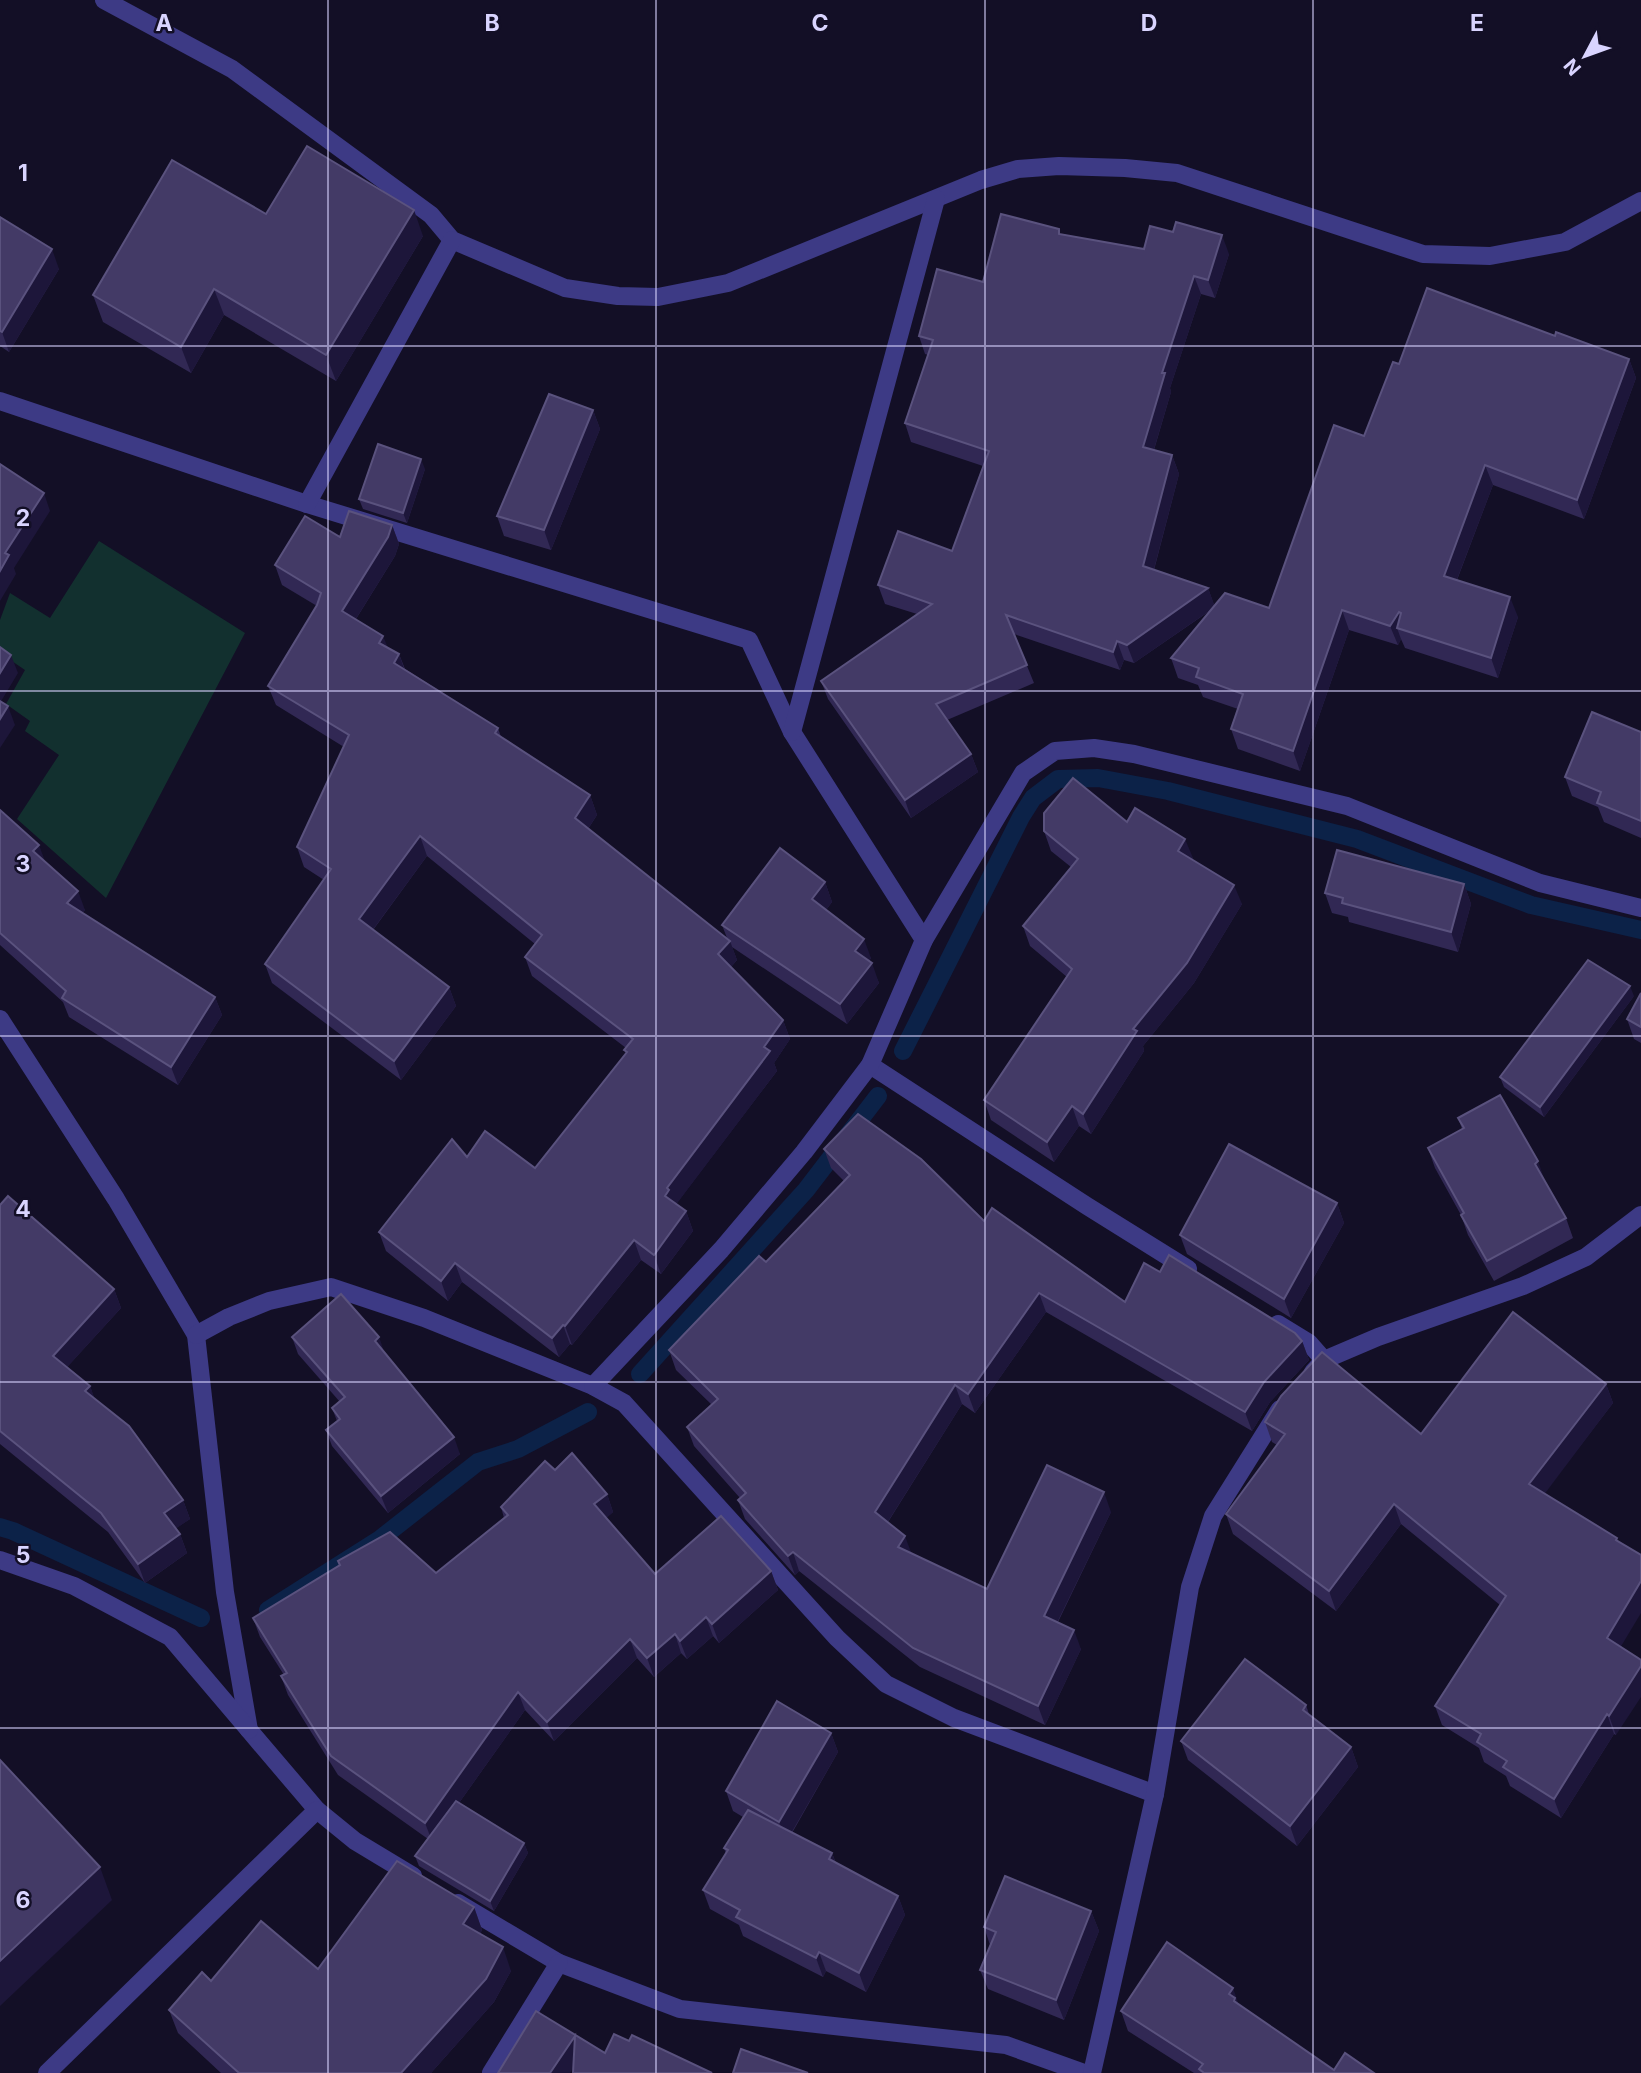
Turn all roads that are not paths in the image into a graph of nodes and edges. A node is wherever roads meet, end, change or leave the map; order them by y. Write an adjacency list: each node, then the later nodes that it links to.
1 (104, 0): 4 (street)
2 (936, 198): 3 (street); 4 (street); 7 (street)
3 (1641, 201)
4 (452, 240): 6 (street)
5 (0, 401): 6 (street)
6 (307, 504): 7 (street)
7 (792, 732): 9 (street)
8 (1641, 908): 9 (street)
9 (924, 940): 11 (street)
10 (0, 1019): 15 (street)
11 (870, 1065): 13 (street); 17 (street)
12 (1641, 1215): 16 (street)
13 (1204, 1278)
14 (1262, 1314): 16 (street)
15 (196, 1335): 17 (street); 19 (street)
16 (1324, 1360): 20 (street)
17 (593, 1386): 20 (street)
18 (0, 1560): 19 (street)
19 (248, 1730): 21 (street)
20 (1155, 1794): 26 (street)
21 (317, 1810): 22 (street); 23 (street)
22 (559, 1963): 24 (street); 25 (street)
23 (47, 2073)
24 (491, 2073)
25 (1084, 2073)
26 (1093, 2073)

